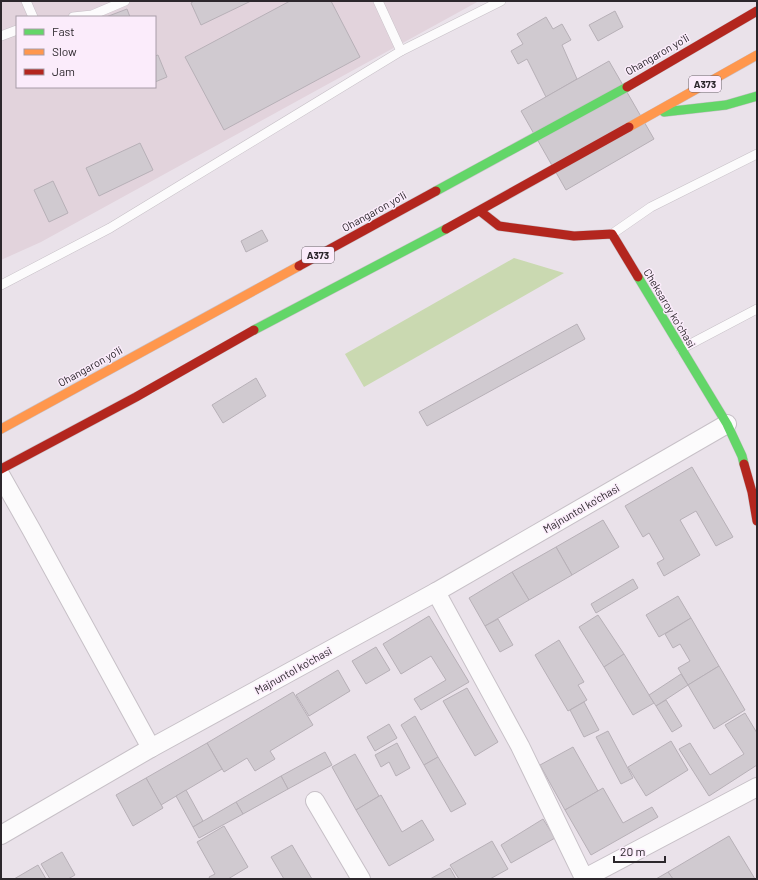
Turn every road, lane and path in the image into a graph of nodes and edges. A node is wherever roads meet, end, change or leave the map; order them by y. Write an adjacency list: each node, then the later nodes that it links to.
1 (26, 1): 6 (lane)
2 (125, 1): 7 (lane)
3 (378, 1): 10 (lane)
4 (500, 1): 10 (lane)
5 (757, 11): 21 (main road, Ohangaron yoʻli / A373)
6 (33, 16)
7 (82, 16)
8 (16, 30): 9 (lane)
9 (1, 36)
10 (401, 51): 17 (lane)
11 (757, 55): 13 (main road, A373)
12 (757, 96): 13 (main road)
13 (653, 114): 15 (main road, A373)
14 (757, 154): 16 (lane)
15 (480, 211): 16 (main road); 22 (main road, A373)
16 (612, 234): 19 (main road, Cheksaroy koʻchasi)
17 (1, 285)
18 (757, 309): 19 (lane)
19 (681, 349): 20 (main road, Cheksaroy koʻchasi)
20 (727, 424): 24 (main road, Cheksaroy koʻchasi); 25 (street, Majnuntol ko'chasi)
21 (1, 429)
22 (1, 469)
23 (1, 476): 26 (street)
24 (757, 521)
25 (436, 592): 26 (street, Majnuntol ko'chasi); 31 (street)
26 (151, 748): 29 (street, Majnuntol ko'chasi)
27 (757, 787): 31 (street)
28 (315, 801): 30 (street)
29 (1, 834)
30 (361, 879)
31 (584, 879)

